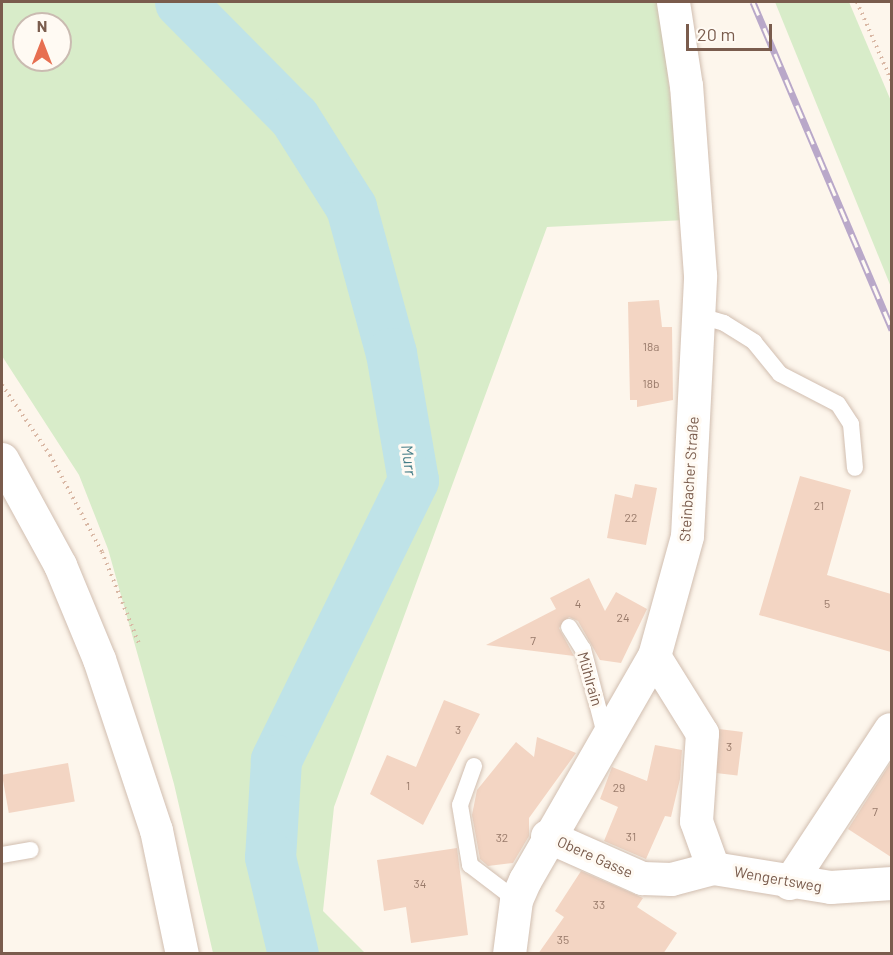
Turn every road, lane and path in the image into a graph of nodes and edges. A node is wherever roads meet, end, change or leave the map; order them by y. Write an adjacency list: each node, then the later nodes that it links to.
1 (673, 2): 4 (street, Steinbacher Straße)
2 (857, 2): 3 (path)
3 (891, 82)
4 (700, 316): 7 (lane); 10 (street, Steinbacher Straße)
5 (2, 385): 9 (path)
6 (2, 459): 21 (street)
7 (855, 468)
8 (569, 627): 12 (lane, Mühlrain)
9 (140, 646)
10 (654, 656): 12 (street, Steinbacher Straße); 17 (street, Wengertsweg)
11 (890, 729): 18 (street)
12 (605, 734): 14 (street, Steinbacher Straße)
13 (474, 766): 20 (lane)
14 (547, 836): 17 (street, Obere Gasse); 20 (street, Steinbacher Straße)
15 (31, 850): 16 (lane)
16 (2, 855)
17 (713, 868): 18 (street, Wengertsweg)
18 (789, 883): 19 (street, Wengertsweg)
19 (891, 883)
20 (516, 900): 22 (street, Steinbacher Straße)
21 (182, 954)
22 (509, 954)

